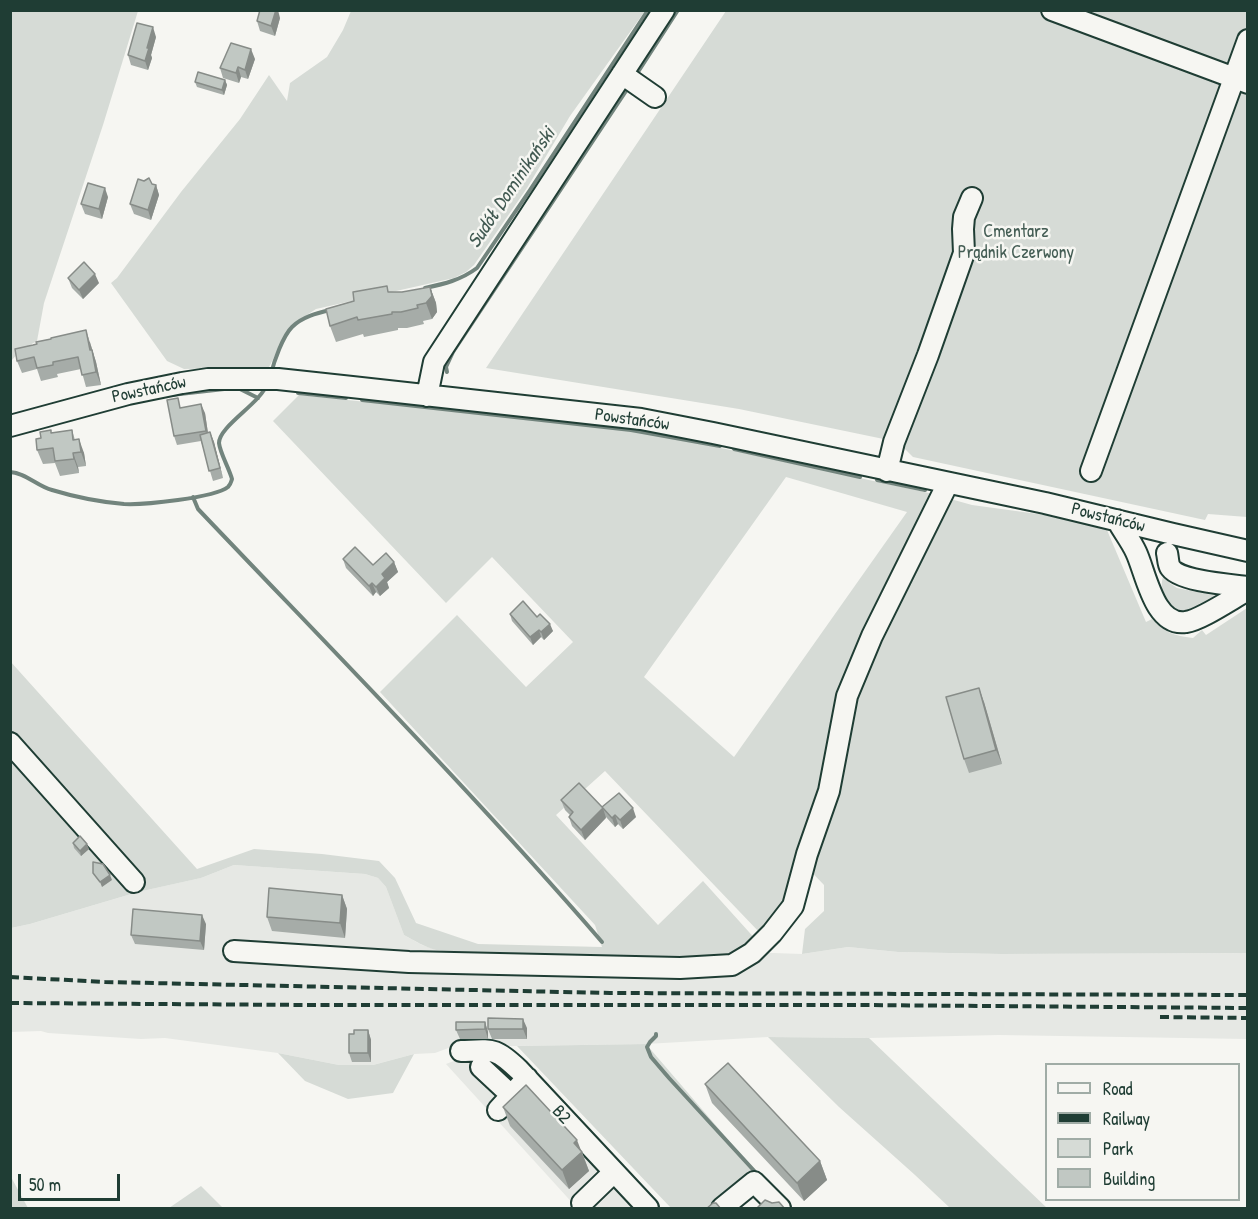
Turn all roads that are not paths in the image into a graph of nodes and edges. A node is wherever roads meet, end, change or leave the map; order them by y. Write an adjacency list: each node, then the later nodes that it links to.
1 (664, 10): 4 (street)
2 (1052, 10): 5 (street)
3 (1248, 40): 5 (street)
4 (622, 75): 6 (street); 8 (street)
5 (1240, 80): 11 (street)
6 (655, 97)
7 (972, 198): 10 (street)
8 (427, 396): 9 (street, Powstańców); 10 (street, Powstańców)
9 (10, 426)
10 (887, 471): 12 (street, Powstańców)
11 (1091, 471)
12 (948, 483): 13 (street, Powstańców); 21 (street)
13 (1117, 520): 14 (street, Powstańców); 17 (street)
14 (1173, 534): 15 (street, Powstańców); 16 (street)
15 (1248, 551)
16 (1167, 553): 17 (street); 18 (street)
17 (1147, 584): 18 (street)
18 (1248, 588)
19 (10, 743): 20 (street)
20 (134, 882)
21 (234, 951)
22 (461, 1051): 24 (street, B2)
23 (481, 1067): 25 (street)
24 (527, 1078): 25 (street); 27 (street, B2)
25 (512, 1095): 26 (street)
26 (498, 1110)
27 (614, 1172): 28 (street); 29 (street, B2)
28 (582, 1203)
29 (648, 1209)
30 (722, 1209): 31 (street)
31 (780, 1209)

